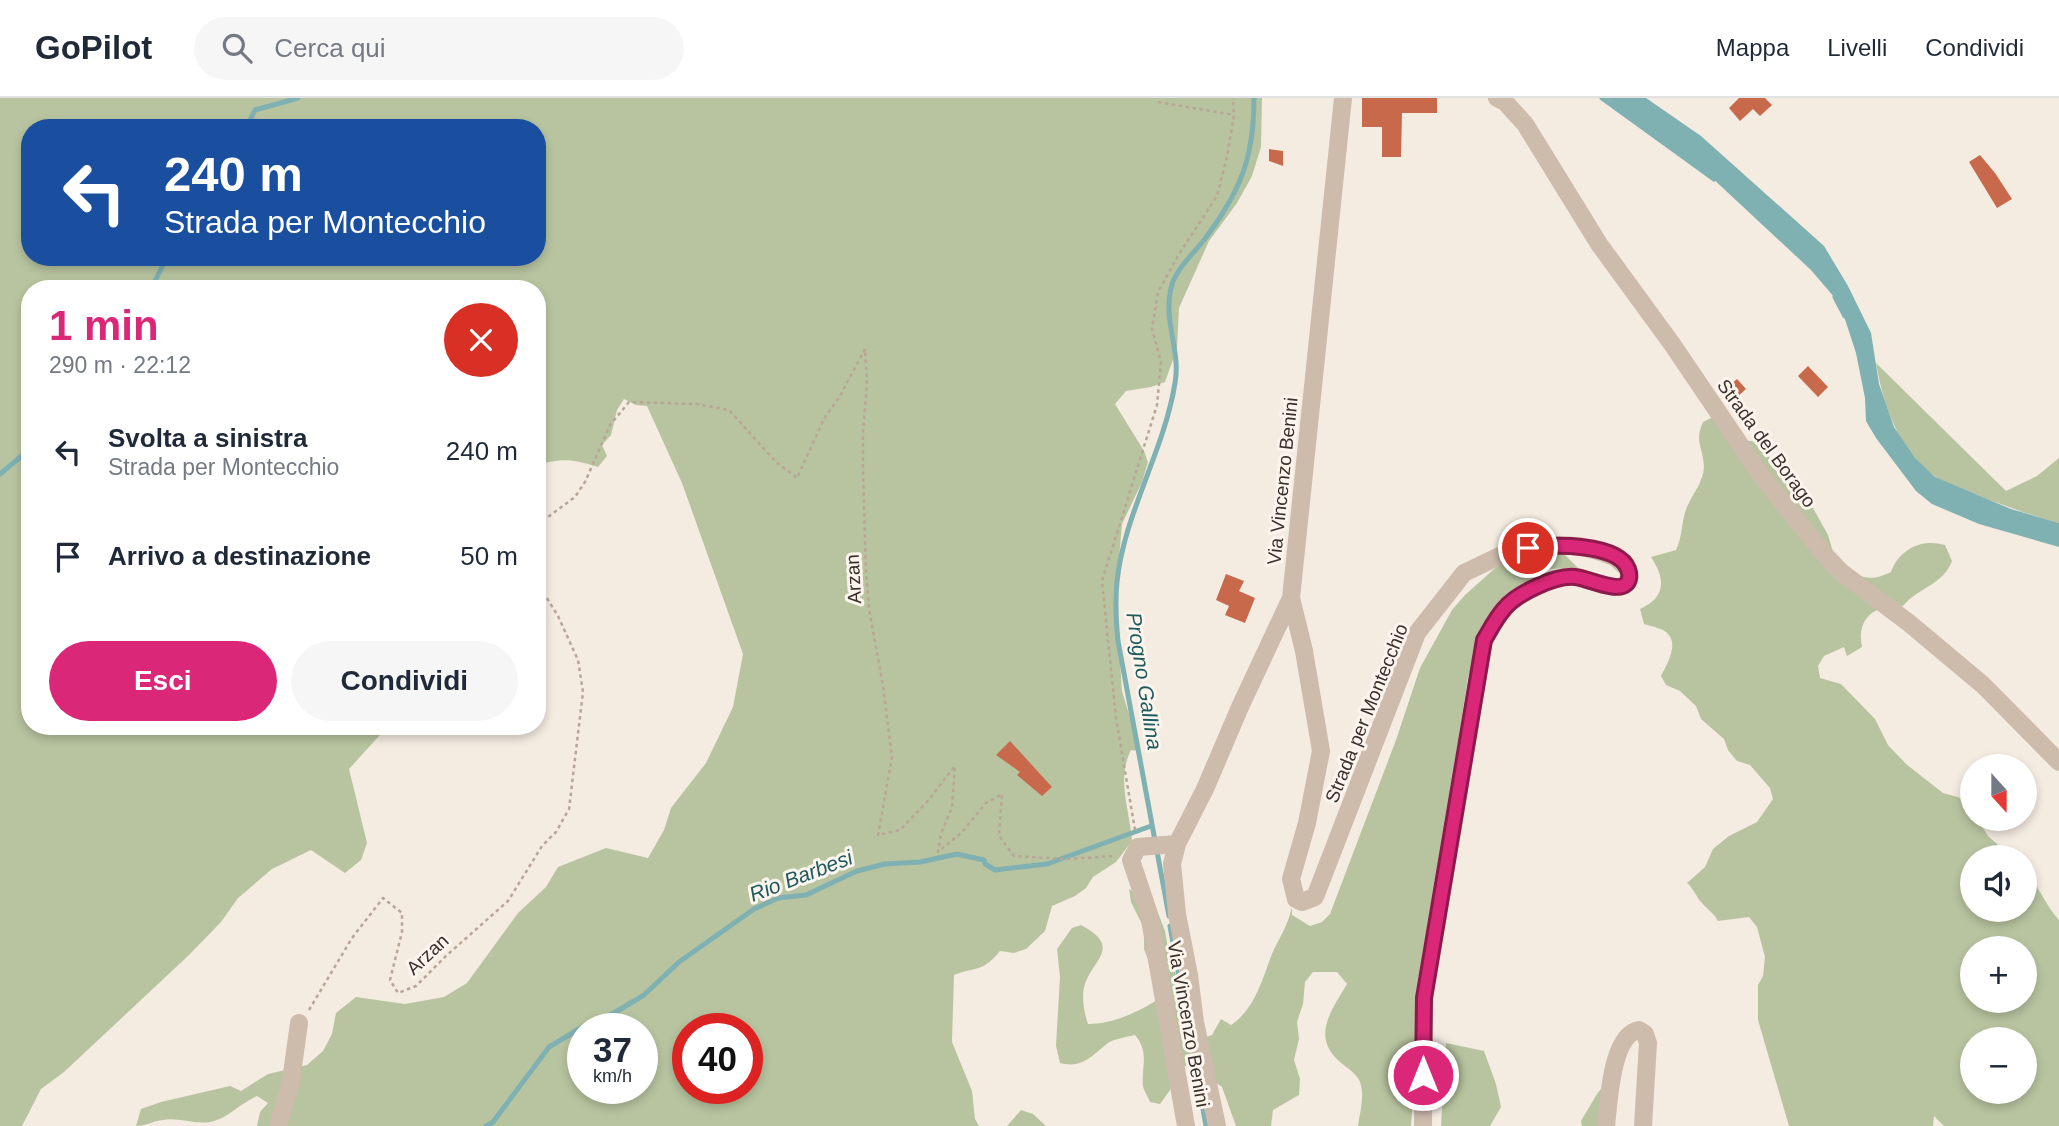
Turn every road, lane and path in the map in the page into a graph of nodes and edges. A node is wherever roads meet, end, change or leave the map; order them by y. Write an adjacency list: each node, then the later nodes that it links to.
1 (1233, 98): 5 (path)
2 (1343, 98): 8 (street, Via Vincenzo Benini)
3 (1497, 98): 9 (street, Strada del Borago)
4 (1158, 102): 5 (path)
5 (1234, 115): 11 (path)
6 (546, 518): 11 (path, Arzan)
7 (546, 597): 12 (path, Arzan)
8 (1291, 598): 10 (street, Via Vincenzo Benini); 16 (street, Strada per Montecchio)
9 (2059, 762)
10 (1172, 844): 11 (street); 15 (street, Via Vincenzo Benini)
11 (1135, 852): 14 (street, Via Vincenzo Benini)
12 (299, 1026): 13 (street)
13 (278, 1126)
14 (1186, 1126)
15 (1217, 1126)
16 (1423, 1126)
17 (1606, 1126): 18 (street)
18 (1643, 1126)

